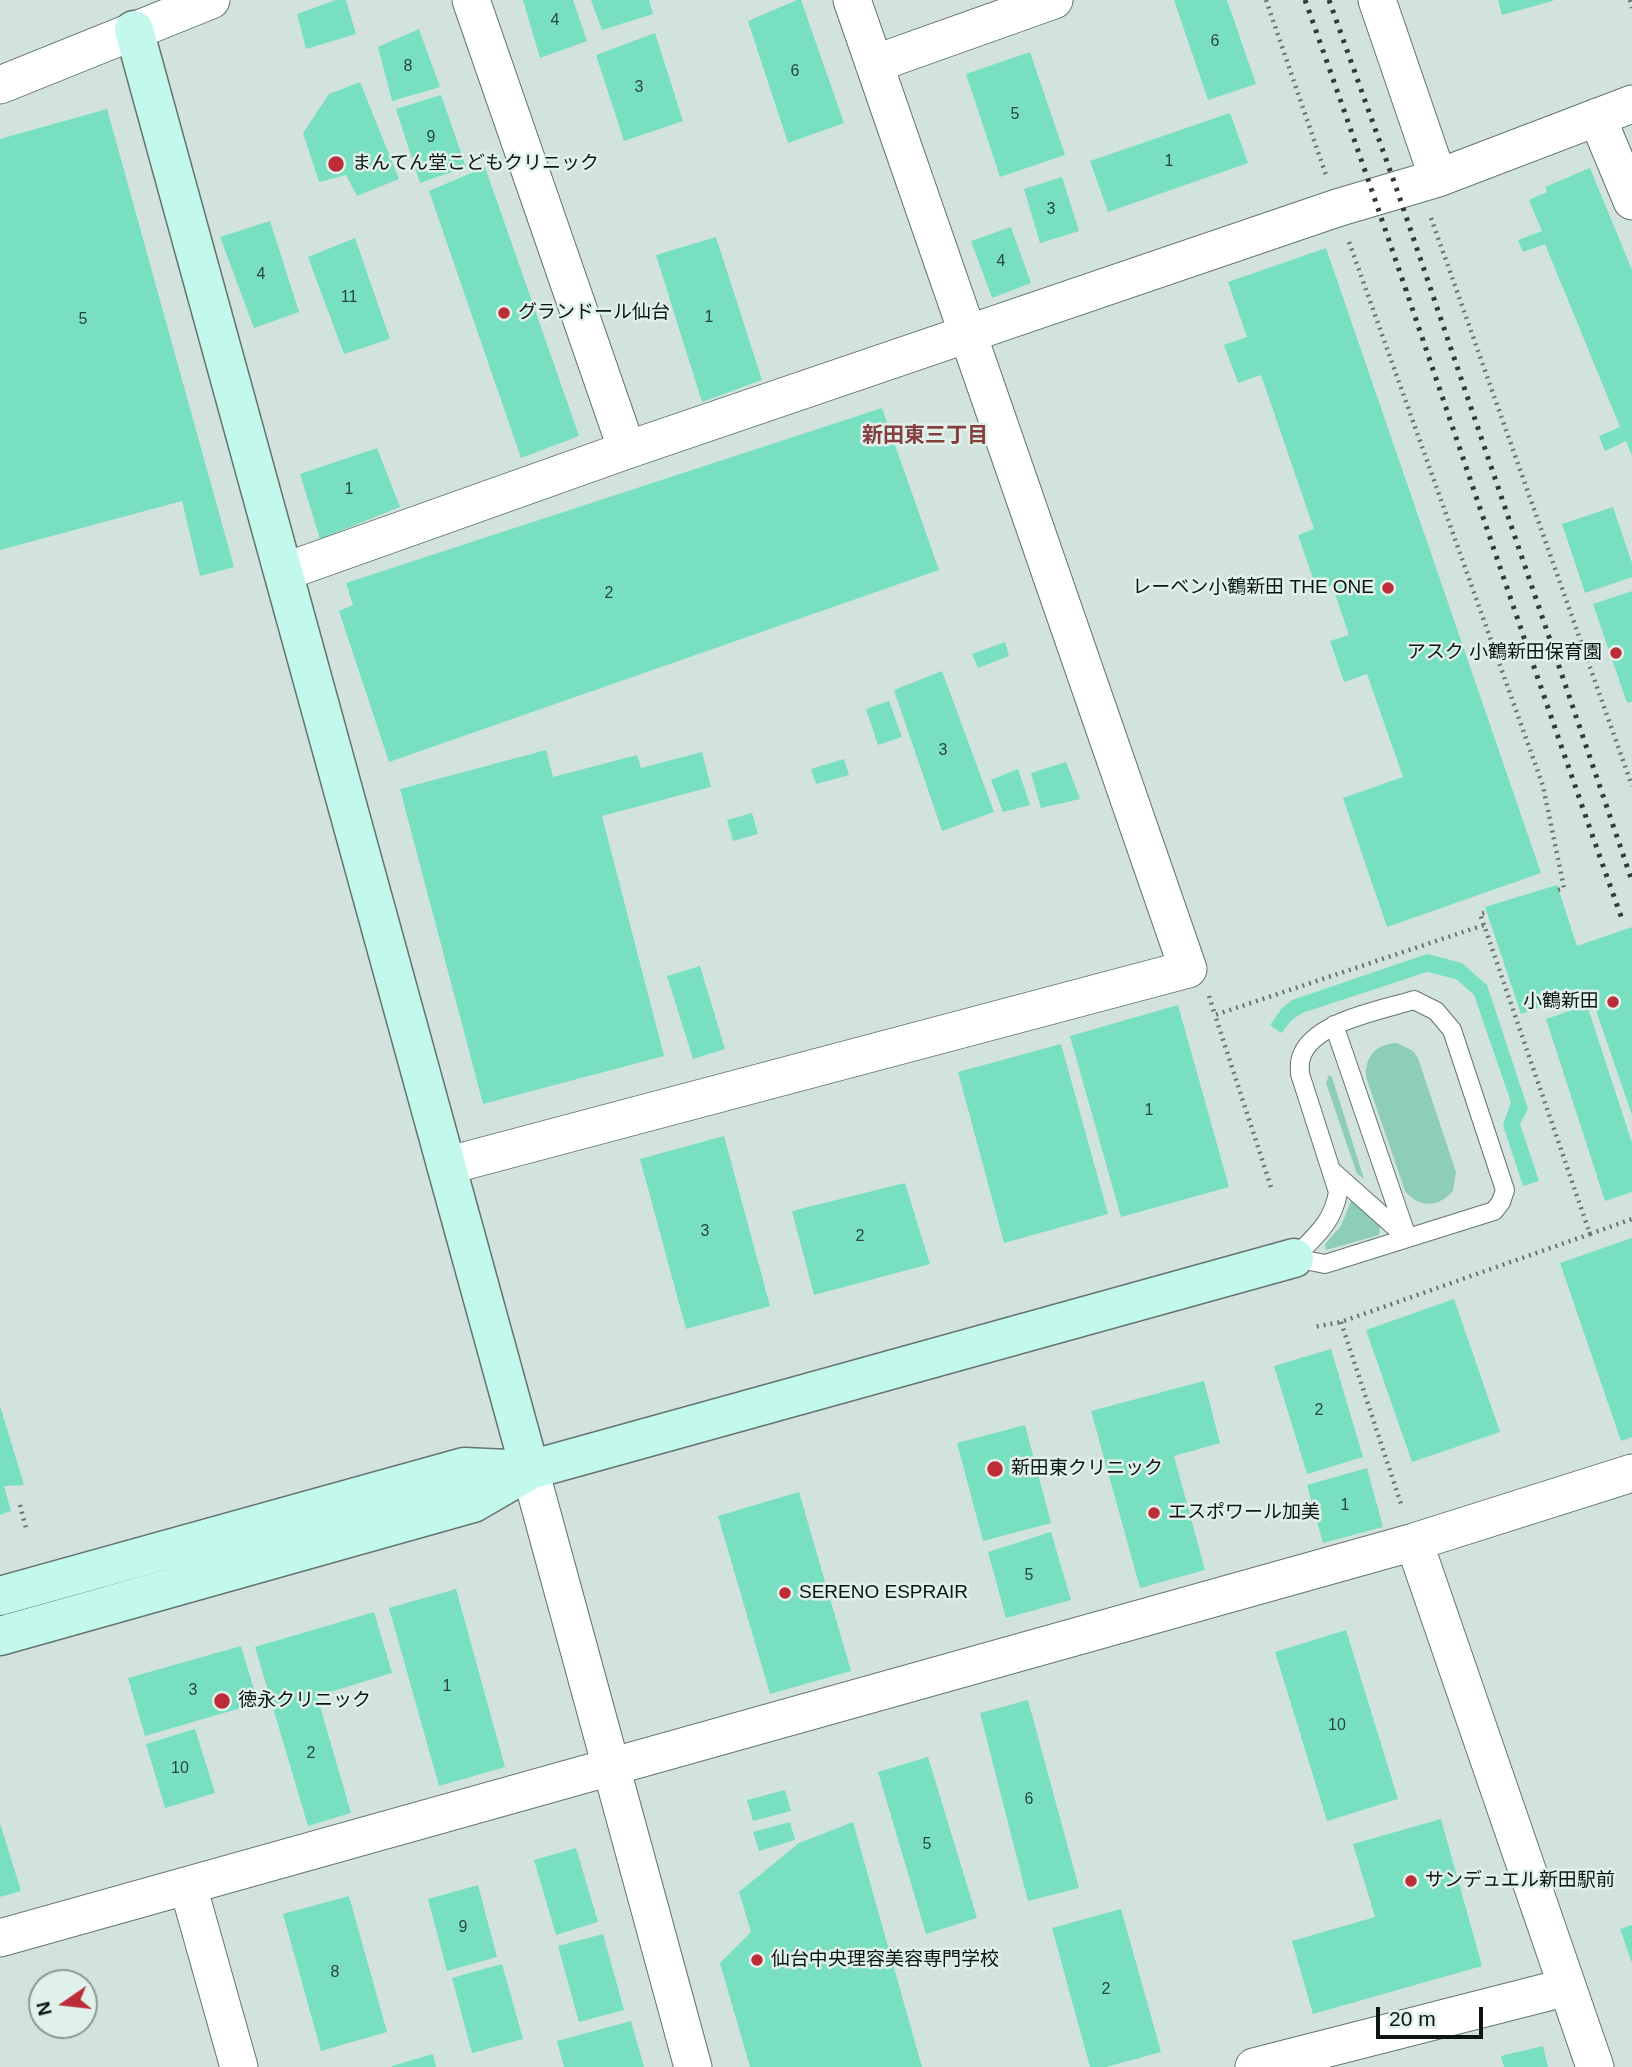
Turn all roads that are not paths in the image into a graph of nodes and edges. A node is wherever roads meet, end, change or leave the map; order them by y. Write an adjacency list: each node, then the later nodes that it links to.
1 (211, 0): 6 (street)
2 (471, 0): 14 (street)
3 (852, 0): 7 (street)
4 (1054, 0): 7 (street)
5 (1377, 0): 11 (street)
6 (135, 15): 8 (street); 15 (street)
7 (874, 64): 13 (street)
8 (0, 85)
9 (1632, 104): 10 (street)
10 (1597, 117): 11 (street); 12 (street)
11 (1429, 181): 13 (street)
12 (1632, 201)
13 (969, 334): 14 (street); 17 (street)
14 (627, 450): 15 (street)
15 (284, 572): 17 (street)
16 (1334, 1025): 18 (lane); 19 (lane); 19 (lane)
17 (446, 1166): 21 (street)
18 (1330, 1169): 19 (lane); 20 (lane)
19 (1407, 1237): 20 (lane)
20 (1294, 1258): 21 (street)
21 (530, 1470): 24 (street); 25 (street); 26 (street)
22 (1632, 1473): 23 (street)
23 (1414, 1542): 26 (street); 29 (street)
24 (0, 1596)
25 (0, 1636)
26 (611, 1768): 27 (street); 31 (street)
27 (188, 1886): 28 (street); 30 (street)
28 (0, 1938)
29 (1567, 1987): 32 (street); 33 (street)
30 (239, 2067)
31 (692, 2067)
32 (1254, 2067)
33 (1594, 2067)

